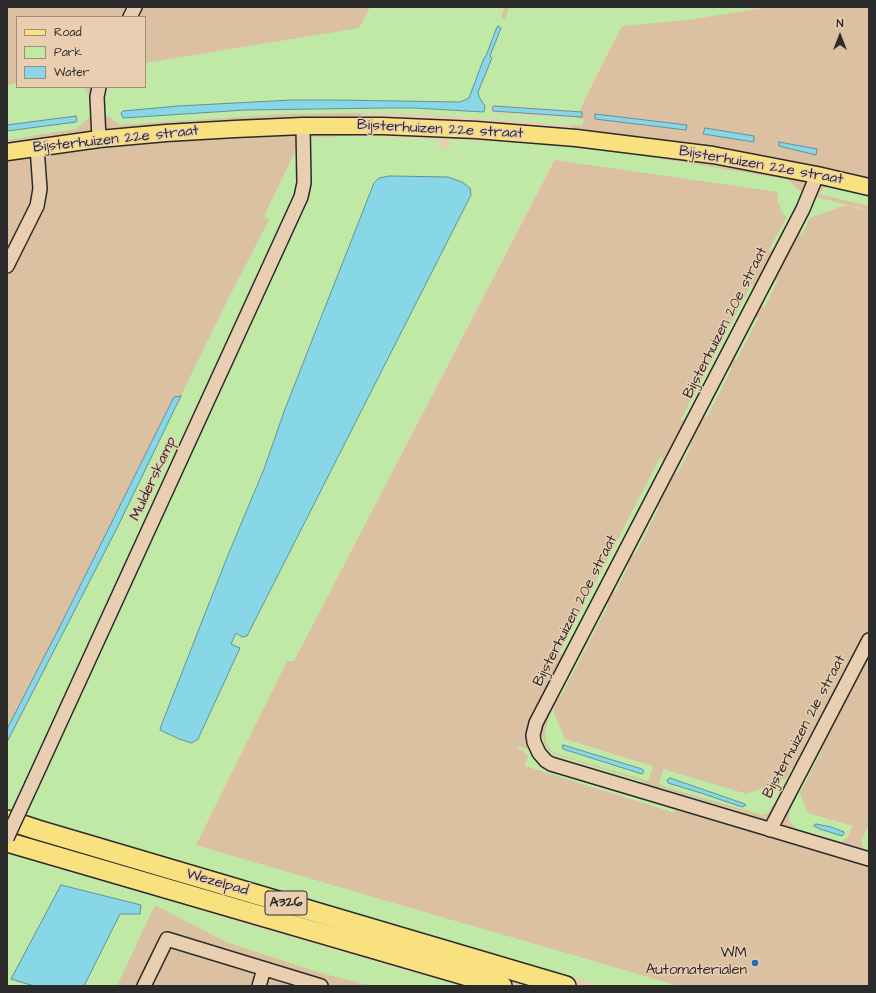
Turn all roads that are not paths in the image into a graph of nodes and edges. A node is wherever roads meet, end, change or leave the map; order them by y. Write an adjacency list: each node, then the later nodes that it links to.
1 (135, 7): 2 (street)
2 (130, 16)
3 (99, 88): 5 (street)
4 (304, 126): 5 (main road, Bijsterhuizen 22e straat); 8 (main road, Bijsterhuizen 22e straat); 14 (street, Mulderskamp, bridge)
5 (99, 139): 6 (main road, Bijsterhuizen 22e straat)
6 (37, 147): 7 (main road, Bijsterhuizen 22e straat); 10 (street)
7 (7, 152)
8 (817, 175): 9 (main road, Bijsterhuizen 22e straat); 13 (street, Bijsterhuizen 20e straat)
9 (869, 187)
10 (7, 266)
11 (869, 640): 13 (street, Bijsterhuizen 21e straat)
12 (7, 820): 23 (highway, Wezelpad / A326)
13 (770, 830): 16 (street, Bijsterhuizen 20e straat)
14 (7, 838)
15 (7, 842): 22 (highway, Wezelpad / A326)
16 (869, 859)
17 (264, 969): 18 (street); 19 (street); 20 (street)
18 (292, 982): 21 (street)
19 (144, 986)
20 (259, 986)
21 (321, 986)
22 (502, 986)
23 (566, 986)

